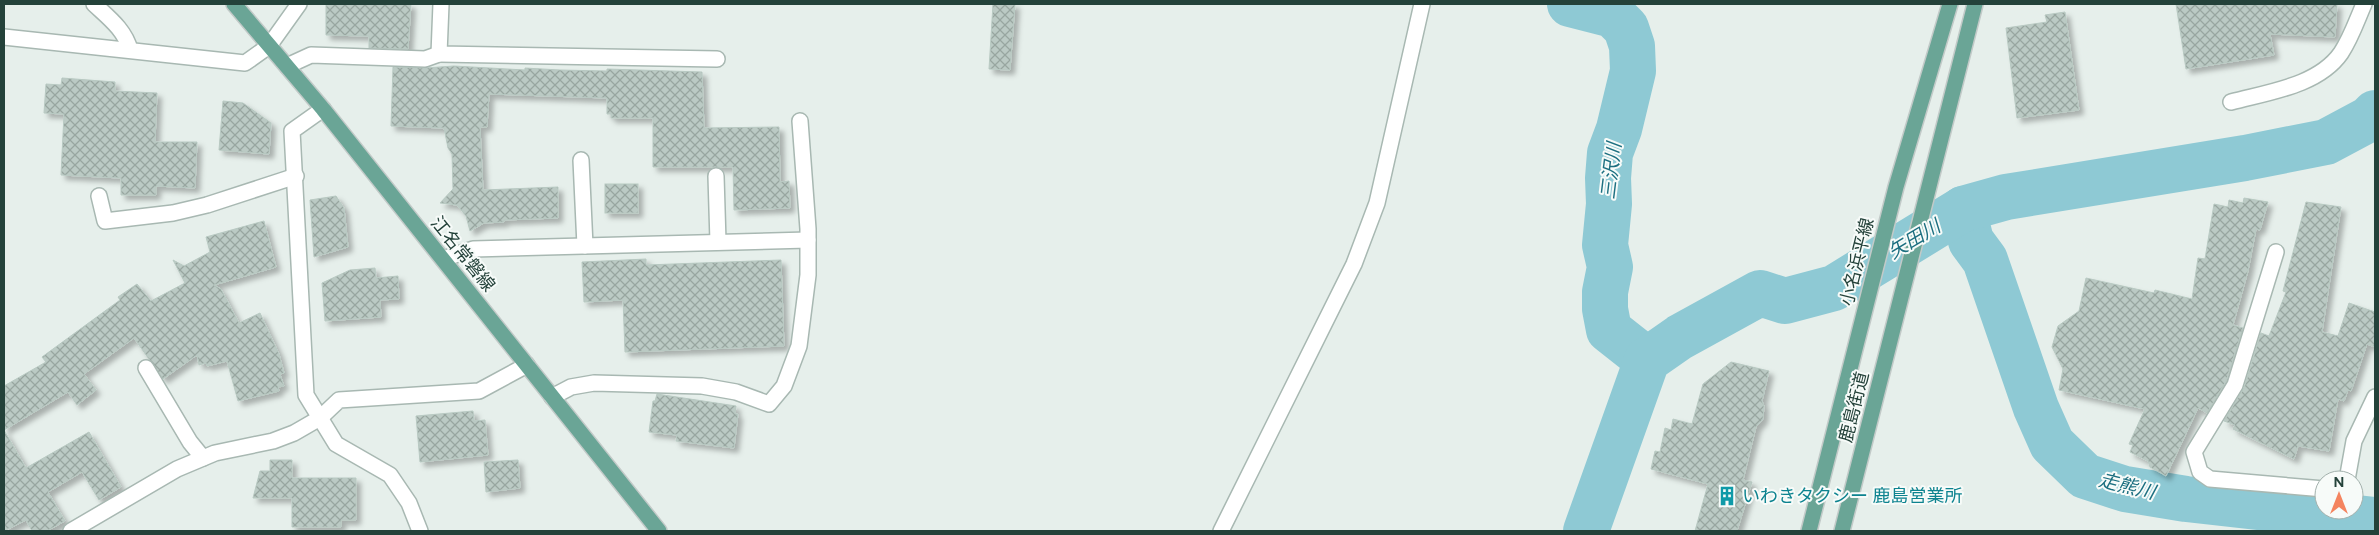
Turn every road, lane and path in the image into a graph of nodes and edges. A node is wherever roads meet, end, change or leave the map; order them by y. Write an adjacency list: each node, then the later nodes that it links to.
1 (94, 4): 11 (street)
2 (234, 4): 10 (main road, 江名常磐線)
3 (299, 4): 10 (street)
4 (441, 4): 12 (street)
5 (1422, 4): 38 (street)
6 (1950, 4): 39 (main road, 小名浜平線)
7 (1975, 4): 40 (main road, 鹿島街道)
8 (2364, 4): 15 (street)
9 (4, 37): 11 (street)
10 (269, 46): 11 (street); 14 (main road, 江名常磐線)
11 (130, 50)
12 (439, 54): 13 (street); 14 (street)
13 (717, 59)
14 (287, 66): 16 (main road, 江名常磐線)
15 (2231, 102)
16 (324, 109): 19 (street); 26 (main road, 江名常磐線)
17 (800, 121): 22 (street)
18 (581, 160): 24 (street)
19 (296, 176): 21 (street); 31 (street)
20 (716, 176): 23 (street)
21 (99, 196)
22 (808, 240): 23 (street); 29 (street)
23 (718, 242): 24 (street)
24 (585, 246): 26 (street)
25 (2276, 252): 34 (street)
26 (443, 259): 27 (main road, 江名常磐線)
27 (527, 365): 29 (main road, 江名常磐線); 31 (street)
28 (146, 368): 32 (street)
29 (552, 397): 37 (main road, 江名常磐線)
30 (2375, 397): 33 (street)
31 (320, 418): 32 (street); 36 (street)
32 (203, 458): 35 (street)
33 (2349, 470)
34 (2314, 488)
35 (71, 531)
36 (420, 531)
37 (659, 531)
38 (1221, 531)
39 (1809, 531)
40 (1842, 531)

